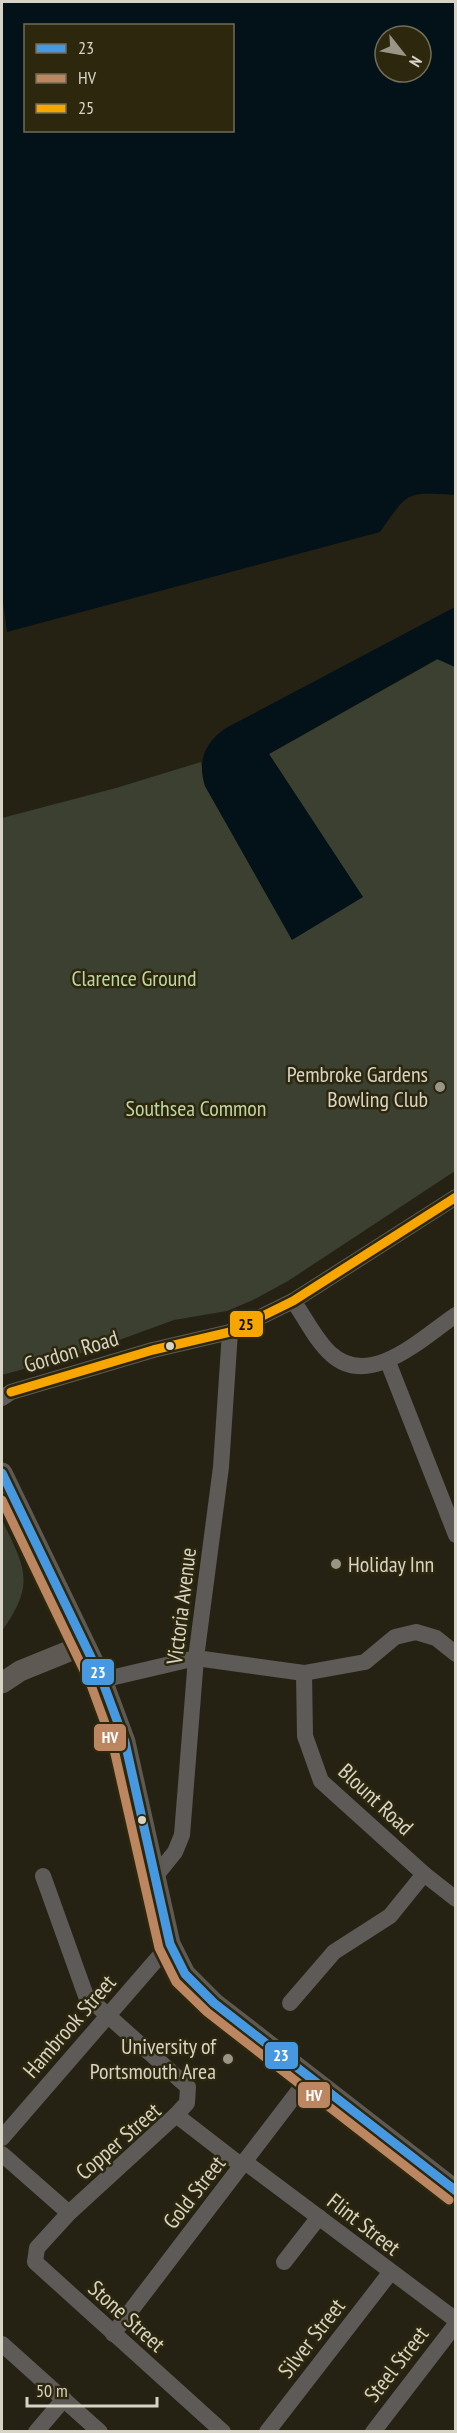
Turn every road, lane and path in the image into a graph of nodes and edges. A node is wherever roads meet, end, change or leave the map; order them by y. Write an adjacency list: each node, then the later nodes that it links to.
1 (456, 1197): 2 (street, Gordon Road)
2 (293, 1301): 4 (street, Gordon Road); 5 (street)
3 (456, 1315): 5 (street)
4 (230, 1332): 6 (street, Gordon Road); 11 (street, Victoria Avenue)
5 (388, 1362): 8 (street)
6 (2, 1398)
7 (2, 1473): 9 (main road)
8 (456, 1535)
9 (84, 1645): 13 (main road); 14 (main road)
10 (456, 1654): 12 (street)
11 (196, 1658): 12 (street); 13 (street); 17 (street, Victoria Avenue)
12 (304, 1673): 15 (street, Blount Road)
13 (102, 1680): 17 (main road)
14 (2, 1683)
15 (424, 1874): 18 (street, Blount Road); 20 (street)
16 (43, 1876): 21 (street)
17 (154, 1878): 19 (main road)
18 (456, 1899)
19 (170, 1944): 21 (street, Hambrook Street); 22 (main road)
20 (290, 2003)
21 (109, 2014): 23 (street); 24 (street, Hambrook Street)
22 (309, 2077): 26 (street, Gold Street); 27 (main road)
23 (176, 2115): 26 (street, Copper Street); 28 (street, Copper Street)
24 (2, 2138)
25 (2, 2154): 28 (street)
26 (244, 2164): 29 (street, Flint Street); 34 (street, Gold Street)
27 (456, 2191)
28 (69, 2213): 30 (street, Copper Street)
29 (319, 2217): 31 (street); 32 (street, Flint Street)
30 (34, 2256): 34 (street, Stone Street)
31 (284, 2262)
32 (390, 2273): 33 (street, Flint Street); 40 (street, Silver Street)
33 (456, 2322): 41 (street, Steel Street)
34 (113, 2334): 39 (street, Stone Street)
35 (2, 2344): 36 (street)
36 (64, 2399): 37 (street); 38 (street)
37 (36, 2432)
38 (100, 2432)
39 (223, 2432)
40 (267, 2432)
41 (373, 2432)

